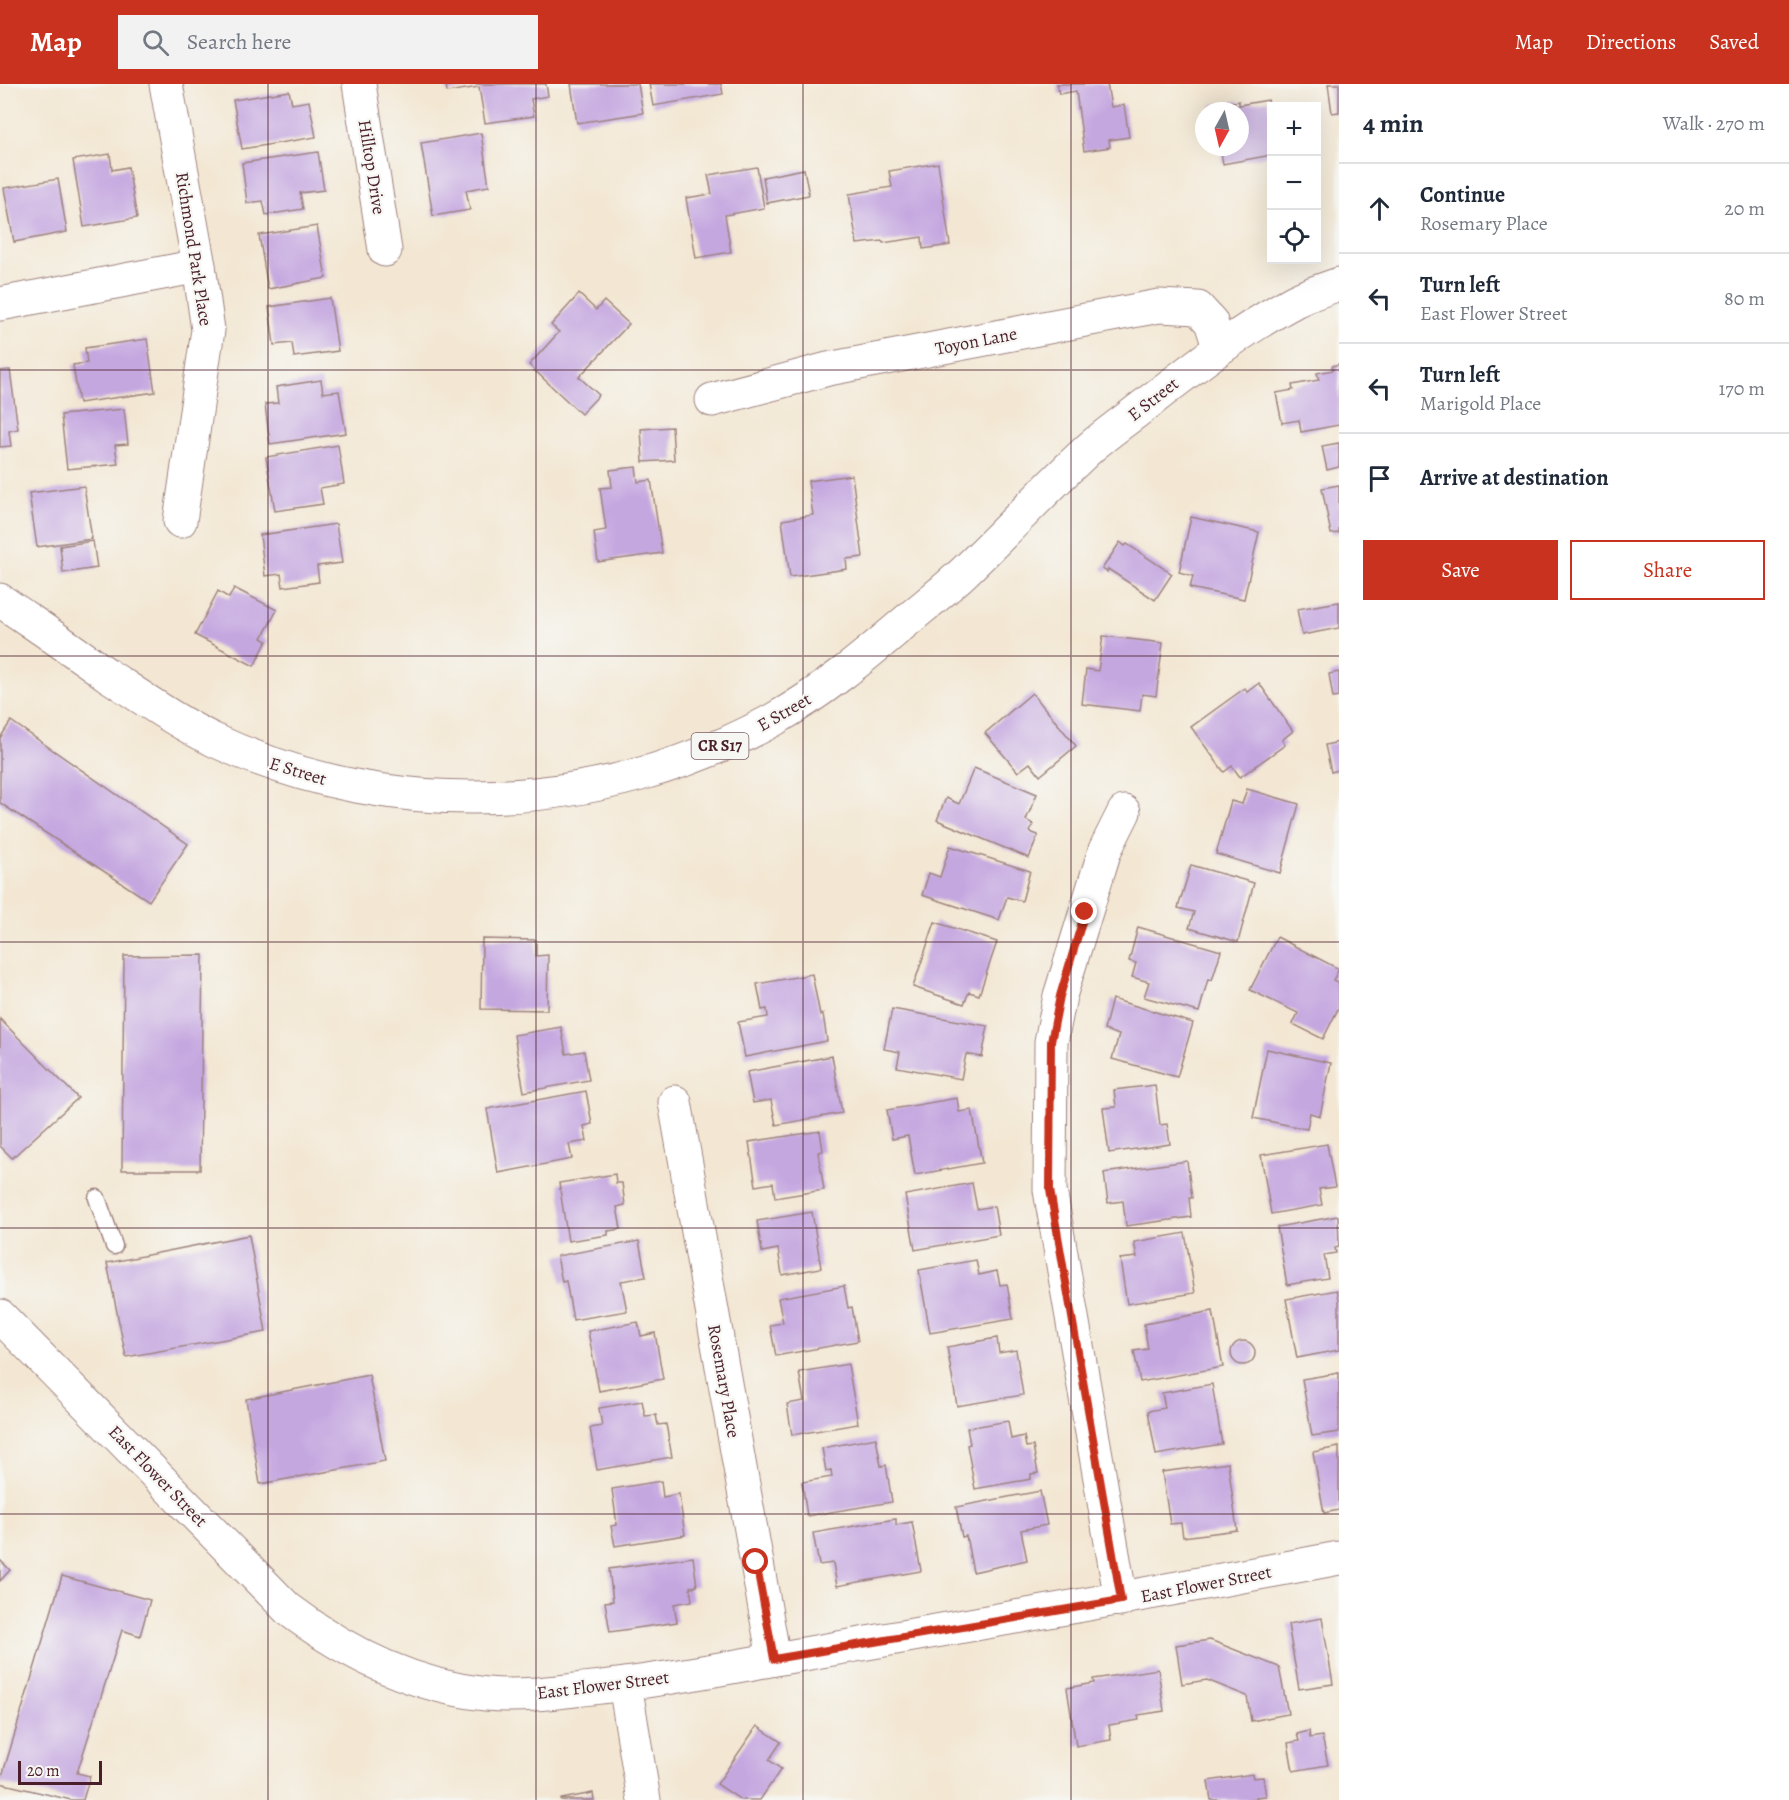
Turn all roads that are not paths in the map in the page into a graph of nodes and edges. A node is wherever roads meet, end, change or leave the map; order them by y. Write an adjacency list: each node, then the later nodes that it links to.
1 (166, 84): 4 (street, Richmond Park Place)
2 (359, 84): 3 (street, Hilltop Drive)
3 (385, 250)
4 (199, 266): 6 (street); 9 (street, Richmond Park Place)
5 (1339, 284): 7 (street, E Street / CR S17)
6 (0, 304)
7 (1219, 347): 8 (street, Toyon Lane); 10 (street, E Street / CR S17)
8 (712, 400)
9 (180, 521)
10 (0, 600)
11 (1124, 812): 17 (street)
12 (675, 1102): 18 (street, Rosemary Place)
13 (97, 1198): 14 (lane)
14 (114, 1246)
15 (0, 1316): 19 (street, East Flower Street)
16 (1339, 1558): 17 (street, East Flower Street)
17 (1121, 1600): 18 (street, East Flower Street)
18 (774, 1659): 19 (street, East Flower Street)
19 (625, 1684): 20 (street)
20 (644, 1800)

